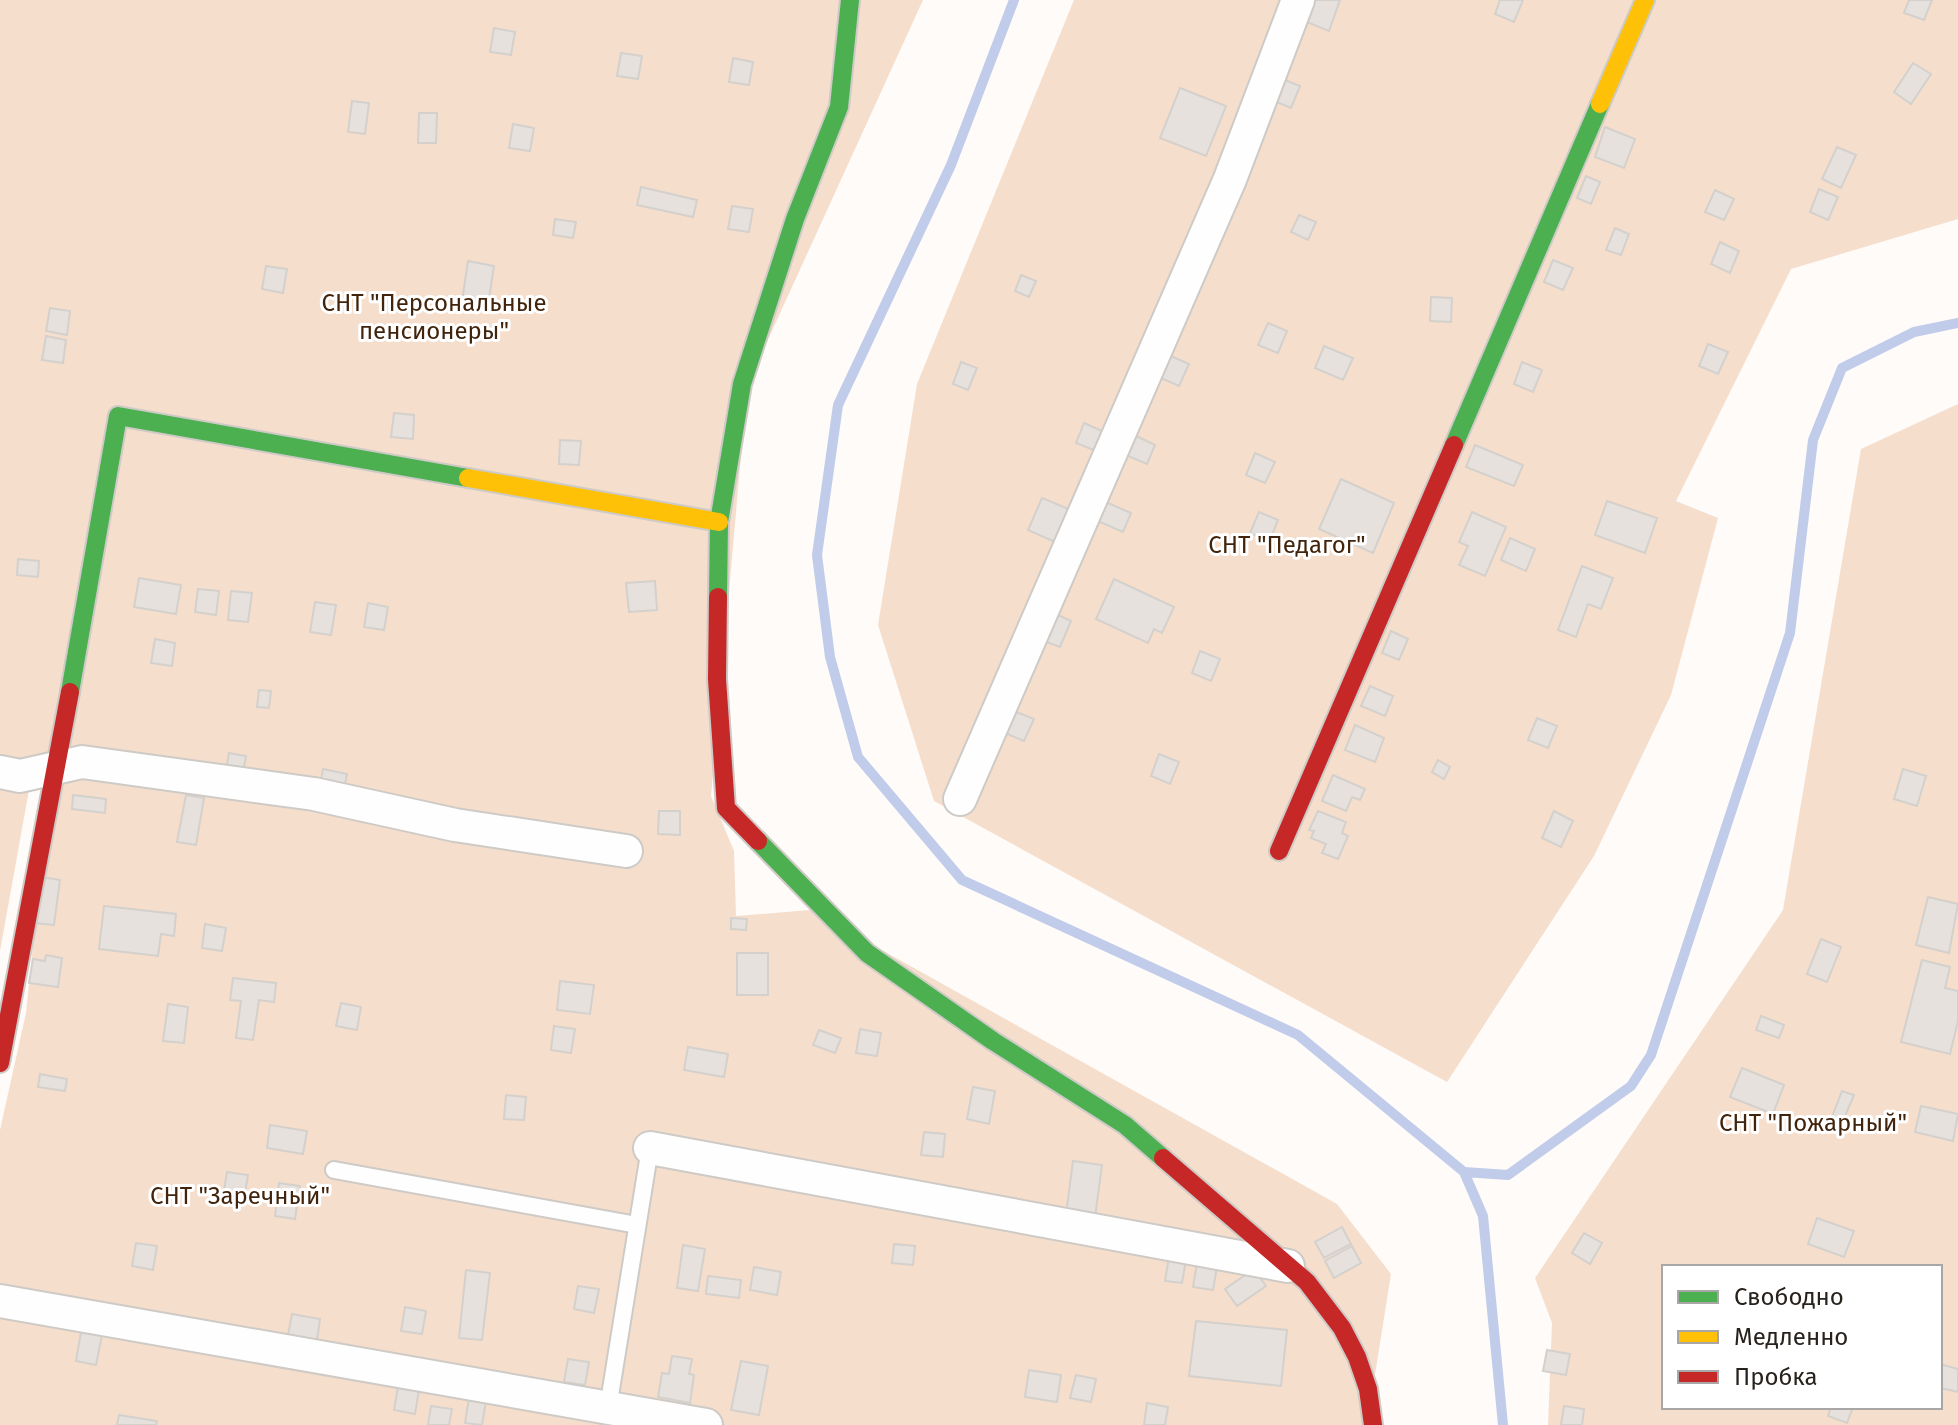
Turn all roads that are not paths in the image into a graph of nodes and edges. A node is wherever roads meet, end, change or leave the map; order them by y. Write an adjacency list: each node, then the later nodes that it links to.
1 (850, 0): 4 (street)
2 (1298, 0): 7 (street)
3 (1645, 0): 9 (street)
4 (719, 522): 5 (street); 14 (street)
5 (54, 770): 6 (street); 8 (street); 10 (street)
6 (0, 772)
7 (960, 799)
8 (626, 851)
9 (1279, 851)
10 (0, 1063)
11 (650, 1148): 13 (lane); 14 (street)
12 (334, 1170): 13 (lane)
13 (637, 1225): 16 (lane)
14 (1288, 1266): 18 (street)
15 (0, 1301): 16 (street)
16 (608, 1408): 17 (street)
17 (706, 1425)
18 (1373, 1425)

